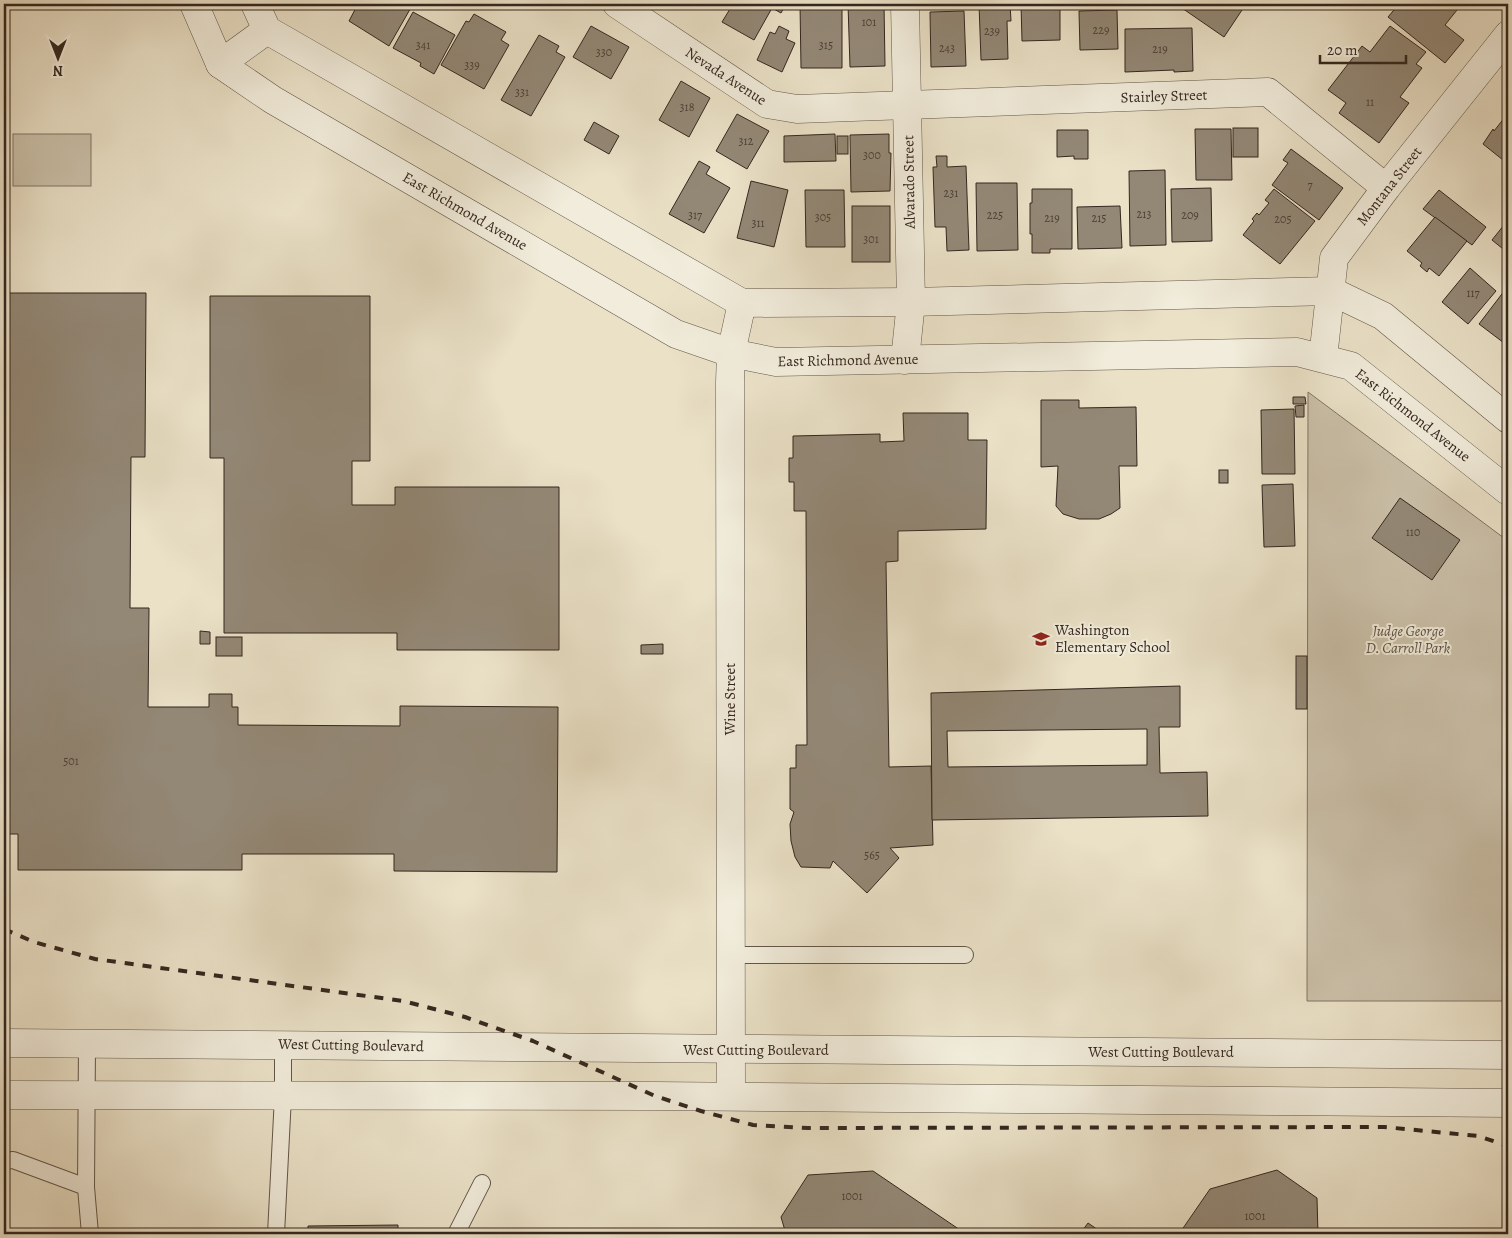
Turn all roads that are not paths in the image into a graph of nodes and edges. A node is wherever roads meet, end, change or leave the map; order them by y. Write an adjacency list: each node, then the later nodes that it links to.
1 (194, 4): 7 (street)
2 (255, 4): 5 (street)
3 (617, 4): 8 (street, Nevada Avenue)
4 (905, 4): 8 (street, Alvarado Street)
5 (267, 30): 7 (street); 11 (street)
6 (1508, 35): 9 (street, Montana Street)
7 (220, 64): 13 (street, East Richmond Avenue)
8 (908, 105): 9 (street, Stairley Street); 12 (street, Alvarado Street)
9 (1386, 188): 10 (street, Montana Street)
10 (1331, 292): 12 (street); 14 (street, Montana Street); 16 (street)
11 (742, 302): 12 (street); 13 (street, Wine Street)
12 (911, 302): 15 (street, Alvarado Street)
13 (731, 353): 15 (street, East Richmond Avenue); 18 (street, Wine Street)
14 (1323, 358): 15 (street, East Richmond Avenue); 17 (street, East Richmond Avenue)
15 (905, 360)
16 (1508, 419)
17 (1508, 491)
18 (731, 955): 19 (lane); 23 (street, Wine Street)
19 (964, 955)
20 (4, 1043): 21 (street, West Cutting Boulevard)
21 (87, 1043): 22 (street, West Cutting Boulevard); 26 (lane)
22 (283, 1044): 23 (street, West Cutting Boulevard); 27 (lane)
23 (731, 1050): 24 (street, West Cutting Boulevard); 28 (street, Wine Street)
24 (1508, 1055)
25 (4, 1095): 26 (street)
26 (86, 1095): 27 (street); 32 (lane)
27 (284, 1096): 28 (street); 34 (lane)
28 (731, 1096): 29 (street)
29 (1508, 1104)
30 (4, 1160): 32 (lane)
31 (482, 1183): 35 (lane)
32 (86, 1187): 33 (lane)
33 (90, 1234)
34 (276, 1234)
35 (456, 1234)

